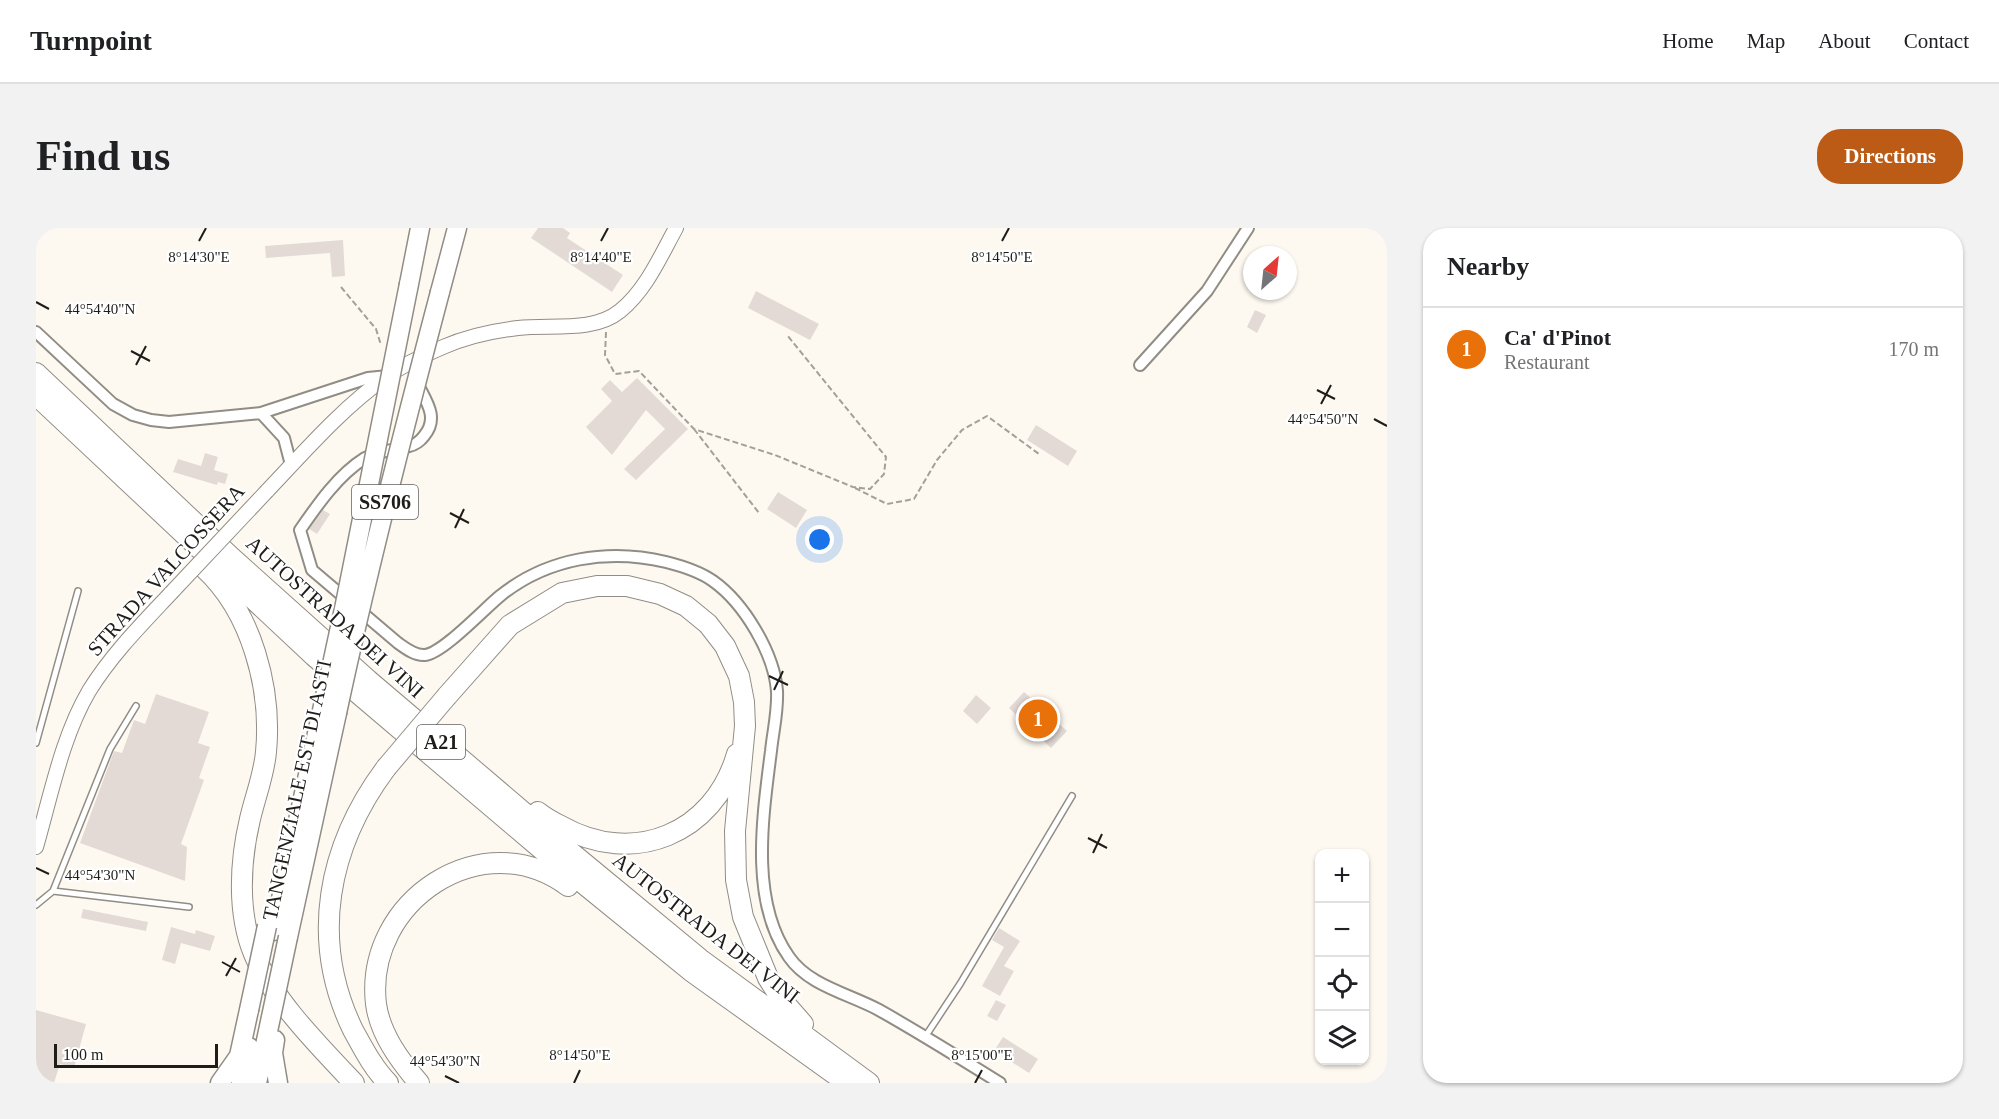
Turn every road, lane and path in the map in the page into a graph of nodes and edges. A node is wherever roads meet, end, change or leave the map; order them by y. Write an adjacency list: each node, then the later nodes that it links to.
1 (420, 228): 25 (highway, TANGENZIALE EST DI ASTI / SS706, bridge)
2 (457, 228): 25 (highway, TANGENZIALE EST DI ASTI / SS706, bridge)
3 (676, 228): 6 (street)
4 (1248, 228): 11 (street)
5 (341, 287): 9 (path)
6 (606, 320): 10 (street, STRADA VALCOSSERA); 17 (path)
7 (36, 332): 15 (street)
8 (787, 335): 20 (path)
9 (381, 351)
10 (410, 364): 13 (street, STRADA VALCOSSERA); 37 (street)
11 (1140, 365)
12 (36, 373): 23 (highway, AUTOSTRADA DEI VINI / A21)
13 (388, 376): 15 (street); 19 (street, STRADA VALCOSSERA)
14 (36, 395): 16 (highway, AUTOSTRADA DEI VINI / A21)
15 (261, 412): 19 (street)
16 (67, 426): 35 (highway, AUTOSTRADA DEI VINI / A21); 44 (highway)
17 (694, 429): 20 (path); 21 (path)
18 (1039, 454): 20 (path)
19 (291, 465): 29 (street, STRADA VALCOSSERA, bridge)
20 (853, 487)
21 (759, 513)
22 (78, 591): 27 (lane)
23 (368, 680): 26 (highway); 48 (highway, AUTOSTRADA DEI VINI / A21)
24 (136, 706): 31 (lane)
25 (330, 710): 30 (highway, TANGENZIALE EST DI ASTI / SS706)
26 (746, 726): 45 (highway, bridge); 49 (highway)
27 (36, 743)
28 (1072, 796): 37 (lane)
29 (36, 847)
30 (300, 853): 34 (highway, TANGENZIALE EST DI ASTI / SS706); 34 (highway)
31 (53, 891): 32 (lane); 33 (lane)
32 (36, 905)
33 (189, 906)
34 (281, 934): 36 (highway, TANGENZIALE EST DI ASTI / SS706); 36 (highway)
35 (691, 971): 46 (highway); 47 (highway, AUTOSTRADA DEI VINI / A21)
36 (263, 1015): 38 (highway); 41 (highway, TANGENZIALE EST DI ASTI / SS706); 42 (highway, TANGENZIALE EST DI ASTI / SS706); 43 (highway)
37 (925, 1037): 50 (street)
38 (239, 1056): 39 (highway); 40 (highway)
39 (220, 1083)
40 (229, 1083)
41 (241, 1083)
42 (256, 1083)
43 (278, 1083)
44 (354, 1083)
45 (388, 1083)
46 (419, 1083)
47 (846, 1083)
48 (869, 1083)
49 (882, 1083)
50 (1000, 1083)

